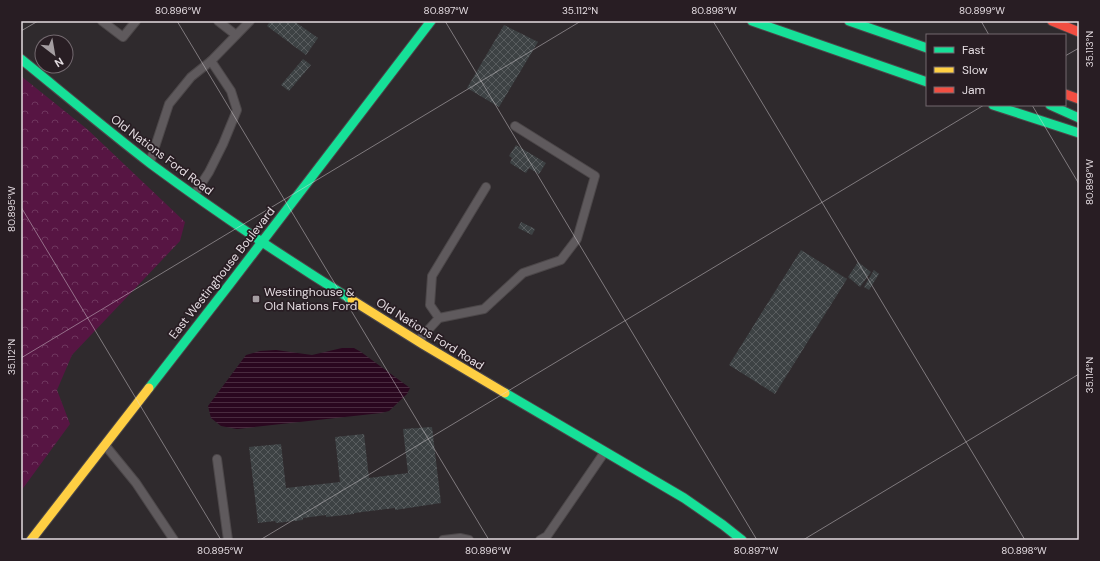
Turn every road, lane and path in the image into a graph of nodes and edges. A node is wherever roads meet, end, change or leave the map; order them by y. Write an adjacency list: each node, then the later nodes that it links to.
1 (102, 21): 2 (lane)
2 (136, 21)
3 (218, 21): 10 (lane)
4 (250, 21): 10 (lane)
5 (431, 21): 25 (main road, East Westinghouse Boulevard)
6 (752, 21): 14 (main road)
7 (849, 21): 11 (main road)
8 (1052, 21): 9 (main road)
9 (1079, 32)
10 (236, 35): 13 (lane)
11 (926, 49)
12 (21, 59): 22 (main road, Old Nations Ford Road)
13 (211, 61): 22 (lane); 24 (lane)
14 (926, 82)
15 (1066, 94): 16 (main road)
16 (1079, 99)
17 (996, 106): 21 (main road)
18 (1052, 106): 19 (main road)
19 (1079, 118)
20 (515, 126): 26 (lane)
21 (1079, 133)
22 (150, 163): 24 (main road, Old Nations Ford Road)
23 (486, 187): 26 (lane)
24 (194, 195): 25 (main road, Old Nations Ford Road)
25 (262, 242): 27 (main road, Old Nations Ford Road); 28 (main road, East Westinghouse Boulevard)
26 (439, 318): 27 (lane)
27 (418, 341): 29 (main road, Old Nations Ford Road)
28 (104, 445): 31 (main road, East Westinghouse Boulevard); 32 (lane)
29 (604, 452): 36 (lane); 37 (main road, Old Nations Ford Road)
30 (217, 459): 33 (lane)
31 (32, 540)
32 (174, 540)
33 (228, 540)
34 (443, 540): 35 (lane)
35 (469, 540)
36 (540, 540)
37 (742, 540)

